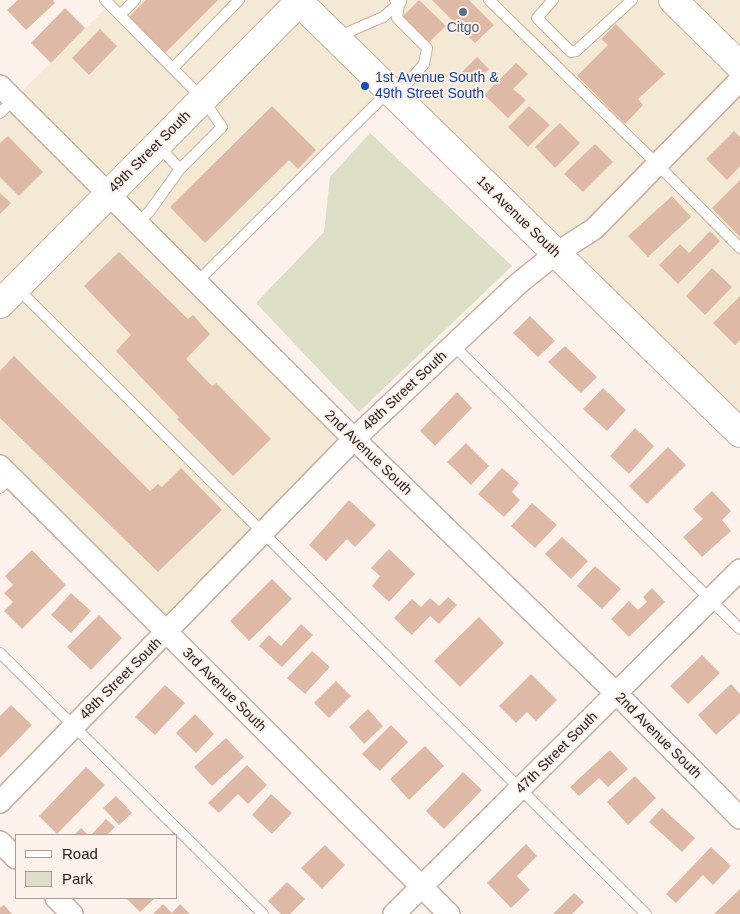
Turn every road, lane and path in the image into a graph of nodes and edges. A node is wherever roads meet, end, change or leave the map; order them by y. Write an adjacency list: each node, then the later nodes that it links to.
1 (104, 0): 10 (lane)
2 (136, 0): 10 (lane)
3 (239, 0): 13 (lane)
4 (488, 0): 19 (lane)
5 (553, 0): 6 (lane)
6 (632, 0)
7 (673, 0): 12 (main road)
8 (299, 1): 11 (main road, 1st Avenue South); 17 (main road, 49th Street South)
9 (399, 1): 11 (lane); 15 (lane)
10 (120, 15): 13 (lane)
11 (335, 38): 15 (main road, 1st Avenue South)
12 (740, 66)
13 (173, 68): 17 (lane)
14 (740, 80): 19 (street, 48th Street South)
15 (392, 94): 24 (main road, 1st Avenue South); 25 (lane)
16 (5, 99): 21 (street, 2nd Avenue South)
17 (203, 99): 18 (main road, 49th Street South); 20 (lane)
18 (157, 146): 20 (lane); 21 (main road, 49th Street South)
19 (658, 166): 23 (lane); 24 (street, 48th Street South)
20 (180, 169): 22 (lane)
21 (108, 194): 22 (street, 2nd Avenue South); 26 (main road, 49th Street South)
22 (137, 223): 25 (street, 2nd Avenue South)
23 (740, 248)
24 (555, 254): 27 (street, 48th Street South); 28 (main road, 1st Avenue South)
25 (196, 282): 29 (street, 2nd Avenue South)
26 (8, 296): 31 (lane)
27 (453, 345): 29 (street, 48th Street South); 33 (lane)
28 (740, 433)
29 (354, 439): 31 (street, 48th Street South); 37 (street, 2nd Avenue South)
30 (4, 477): 35 (street, 3rd Avenue South)
31 (263, 533): 35 (street, 48th Street South); 39 (lane)
32 (740, 570): 33 (street, 47th Street South)
33 (710, 600): 34 (lane); 37 (street, 47th Street South)
34 (740, 629)
35 (166, 632): 38 (street, 48th Street South); 44 (street, 3rd Avenue South)
36 (0, 653): 38 (lane)
37 (617, 694): 39 (street, 47th Street South); 41 (street, 2nd Avenue South)
38 (74, 726): 40 (street, 48th Street South); 47 (lane)
39 (520, 789): 44 (street, 47th Street South); 50 (lane)
40 (0, 802)
41 (740, 818)
42 (0, 842): 43 (street)
43 (15, 857)
44 (421, 887): 48 (street, 47th Street South); 49 (street, 3rd Avenue South)
45 (57, 899): 46 (street)
46 (72, 914)
47 (263, 914)
48 (394, 914)
49 (449, 914)
50 (646, 914)

